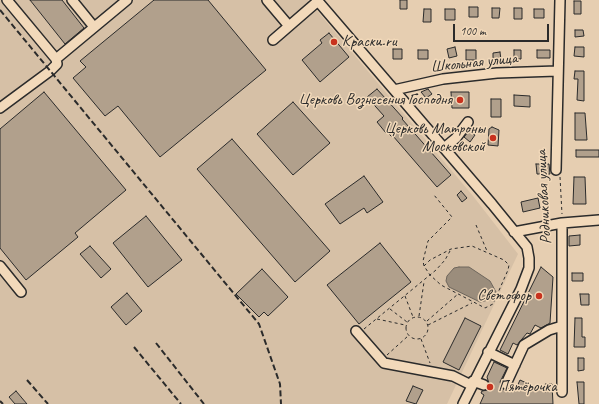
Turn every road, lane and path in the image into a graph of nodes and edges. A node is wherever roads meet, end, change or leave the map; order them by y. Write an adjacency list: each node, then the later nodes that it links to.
1 (7, 0): 10 (street)
2 (72, 0): 8 (street)
3 (127, 0): 8 (street)
4 (267, 0): 7 (street)
5 (318, 0): 7 (street); 12 (street)
6 (560, 0): 11 (street, Родниковая улица)
7 (289, 26): 9 (street)
8 (94, 27): 10 (street)
9 (273, 40)
10 (56, 60): 13 (street)
11 (557, 70): 12 (street, Школьная улица); 16 (street, Родниковая улица)
12 (394, 90): 15 (street)
13 (0, 108)
14 (468, 122): 15 (street)
15 (444, 148): 21 (street)
16 (556, 170): 19 (path, Родниковая улица)
17 (434, 195): 25 (path)
18 (599, 220): 19 (street)
19 (562, 223): 21 (street); 40 (street, Родниковая улица)
20 (476, 226): 23 (path)
21 (514, 232): 44 (street)
22 (451, 249): 23 (path); 25 (path); 26 (path)
23 (487, 251): 31 (path)
24 (0, 266): 28 (street)
25 (424, 266): 26 (path)
26 (430, 276): 27 (path); 29 (path)
27 (424, 280): 30 (path); 34 (path)
28 (21, 292)
29 (458, 294): 31 (path); 37 (path)
30 (405, 296): 32 (path); 33 (path)
31 (473, 303): 38 (path)
32 (389, 309): 35 (path); 36 (path)
33 (413, 317): 34 (path); 36 (path)
34 (418, 317): 37 (path)
35 (376, 319): 39 (path); 41 (path)
36 (407, 322): 39 (path)
37 (426, 322): 38 (path)
38 (428, 325): 43 (path)
39 (406, 326): 42 (path)
40 (562, 326): 46 (street); 51 (street, Родниковая улица)
41 (359, 330): 47 (street)
42 (409, 336): 43 (path); 45 (path)
43 (421, 339): 47 (path)
44 (488, 352): 46 (street); 48 (street)
45 (387, 359)
46 (515, 365): 50 (street)
47 (433, 372): 48 (street)
48 (472, 383): 49 (street); 52 (street)
49 (484, 384)
50 (506, 384)
51 (562, 392)
52 (463, 404)

